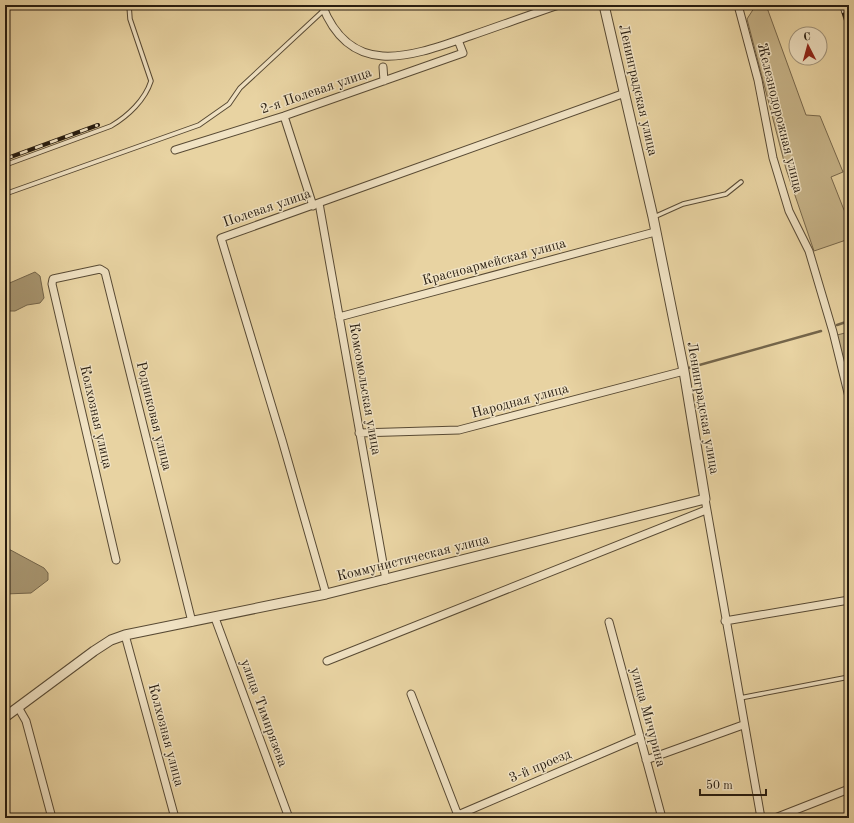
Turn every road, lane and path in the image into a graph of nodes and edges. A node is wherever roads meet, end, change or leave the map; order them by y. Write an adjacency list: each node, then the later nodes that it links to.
1 (129, 5): 12 (lane)
2 (559, 5): 6 (street)
3 (604, 5): 9 (street, Ленинградская улица)
4 (738, 5): 21 (street, Железнодорожная улица)
5 (323, 8): 6 (street); 14 (lane)
6 (458, 40): 8 (street, 2-я Полевая улица)
7 (383, 67): 8 (street)
8 (384, 81): 10 (street, 2-я Полевая улица)
9 (626, 93): 15 (street, Полевая улица); 16 (street, Ленинградская улица)
10 (284, 116): 11 (street, 2-я Полевая улица); 15 (street, Комсомольская улица)
11 (175, 150)
12 (5, 164)
13 (741, 182): 16 (lane)
14 (5, 194)
15 (316, 205): 19 (street, Комсомольская улица); 27 (street, Полевая улица)
16 (652, 217): 17 (street, Ленинградская улица)
17 (655, 232): 19 (street, Красноармейская улица); 20 (street, Ленинградская улица)
18 (52, 281): 25 (street, Колхозная улица); 31 (street, Родниковая улица)
19 (339, 317): 22 (street, Комсомольская улица)
20 (684, 371): 22 (street, Народная улица); 23 (street, Ленинградская улица)
21 (849, 397)
22 (360, 433): 26 (street, Комсомольская улица)
23 (705, 499): 24 (street, Ленинградская улица); 26 (street, Коммунистическая улица)
24 (706, 510): 30 (street, Ленинградская улица); 34 (street)
25 (116, 560)
26 (386, 580): 27 (street, Коммунистическая улица)
27 (326, 594): 29 (street, Коммунистическая улица)
28 (849, 600): 30 (street)
29 (215, 618): 31 (street, Коммунистическая улица); 47 (street, улица Тимирязева)
30 (725, 621): 37 (street, Ленинградская улица)
31 (192, 622): 33 (street, Коммунистическая улица)
32 (609, 622): 41 (street, улица Мичурина)
33 (125, 635): 38 (street, Коммунистическая улица); 46 (street, Колхозная улица)
34 (327, 661)
35 (849, 677): 37 (lane)
36 (411, 694): 44 (street)
37 (739, 698): 40 (street, Ленинградская улица)
38 (18, 707): 39 (street, Коммунистическая улица); 45 (street)
39 (5, 717)
40 (743, 725): 42 (street); 49 (street, Ленинградская улица)
41 (640, 737): 42 (street, улица Мичурина); 44 (street, 3-й проезд)
42 (646, 760): 48 (street, улица Мичурина)
43 (849, 789): 50 (street)
44 (456, 817)
45 (52, 818)
46 (175, 818)
47 (289, 818)
48 (662, 818)
49 (761, 818)
50 (775, 818)

